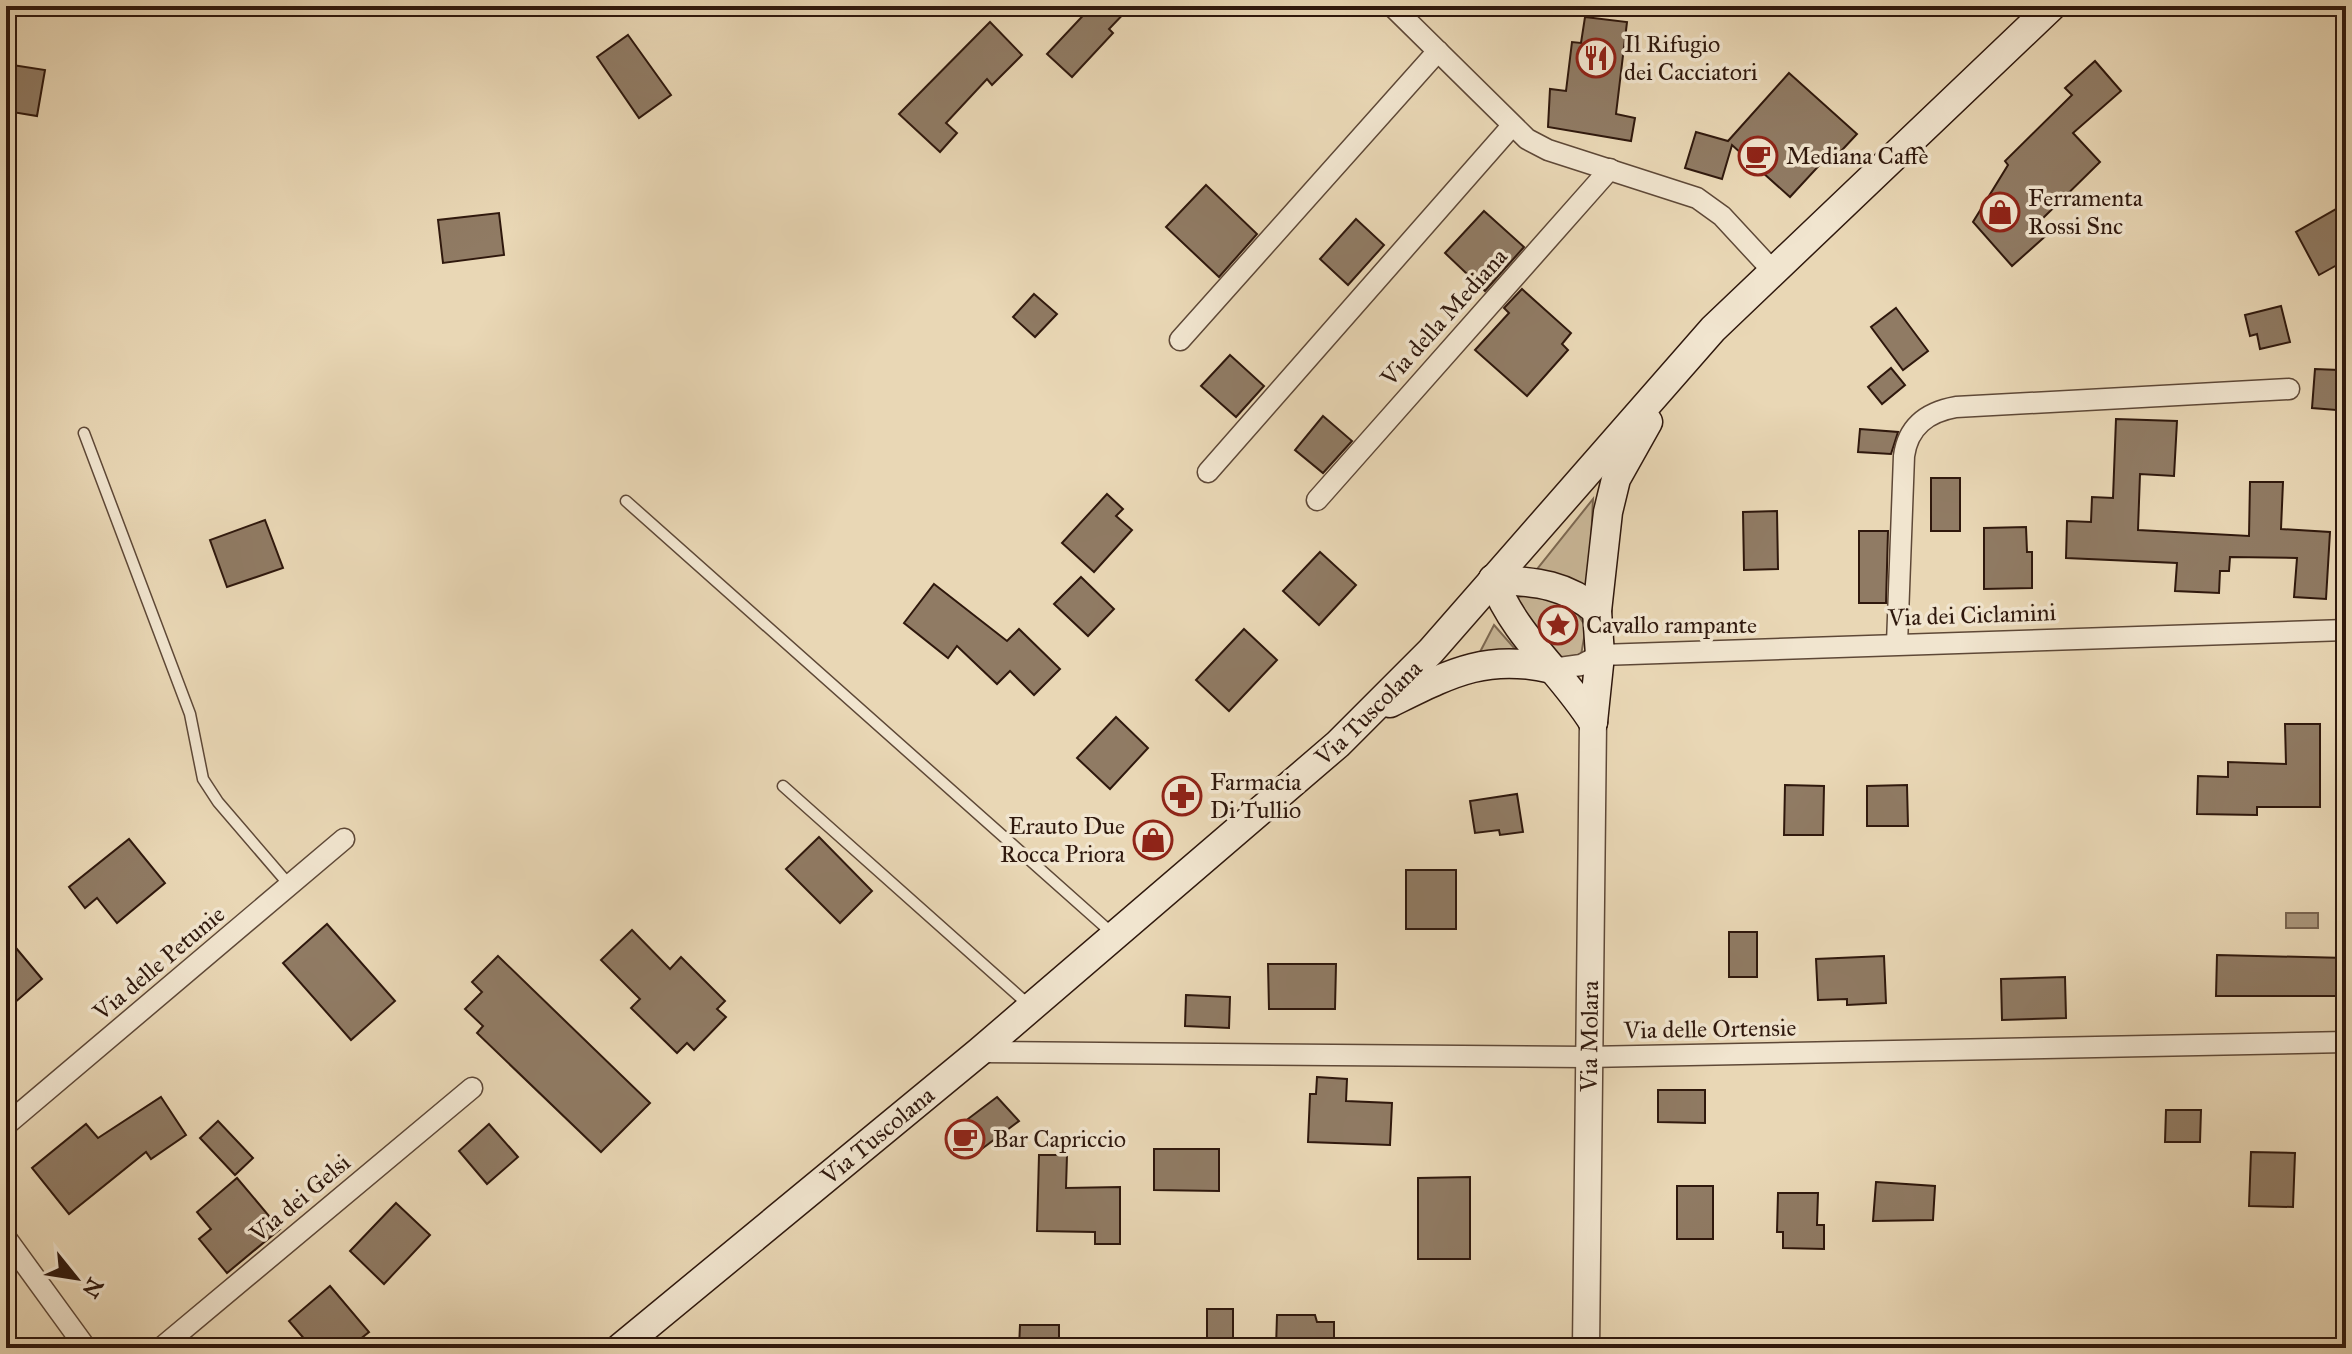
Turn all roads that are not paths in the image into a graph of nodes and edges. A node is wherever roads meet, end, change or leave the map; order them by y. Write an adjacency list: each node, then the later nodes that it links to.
1 (1392, 6): 3 (street)
2 (2052, 6): 6 (main road, Via Tuscolana)
3 (1438, 51): 4 (street); 8 (street)
4 (1511, 127): 5 (street); 11 (street)
5 (1610, 169): 6 (street); 12 (street, Via della Mediana)
6 (1772, 270): 7 (main road, Via Tuscolana)
7 (1713, 329): 14 (main road, Via Tuscolana); 15 (main road)
8 (1180, 340)
9 (2289, 389): 17 (street)
10 (84, 433): 24 (lane)
11 (1208, 472)
12 (1317, 500)
13 (626, 501): 25 (lane)
14 (1493, 579): 15 (main road); 19 (main road); 20 (main road, Via Tuscolana)
15 (1597, 611): 18 (main road)
16 (2346, 630): 17 (street, Via dei Ciclamini)
17 (1897, 644): 18 (street, Via dei Ciclamini)
18 (1600, 655): 19 (street, Via dei Ciclamini); 21 (main road)
19 (1552, 669): 20 (main road); 21 (main road)
20 (1372, 712): 25 (main road, Via Tuscolana)
21 (1593, 722): 29 (street, Via Molara)
22 (783, 786): 26 (lane)
23 (344, 839): 24 (street, Via delle Petunie)
24 (291, 887): 31 (street, Via delle Petunie)
25 (1115, 935): 26 (main road, Via Tuscolana)
26 (1031, 1007): 28 (main road, Via Tuscolana)
27 (2346, 1042): 29 (street, Via delle Ortensie)
28 (979, 1052): 29 (street, Via delle Ortensie); 35 (main road, Via Tuscolana)
29 (1586, 1057): 36 (street, Via Molara)
30 (472, 1088): 34 (street, Via dei Gelsi)
31 (6, 1125)
32 (6, 1238): 33 (street)
33 (86, 1348)
34 (161, 1348)
35 (620, 1348)
36 (1586, 1348)

